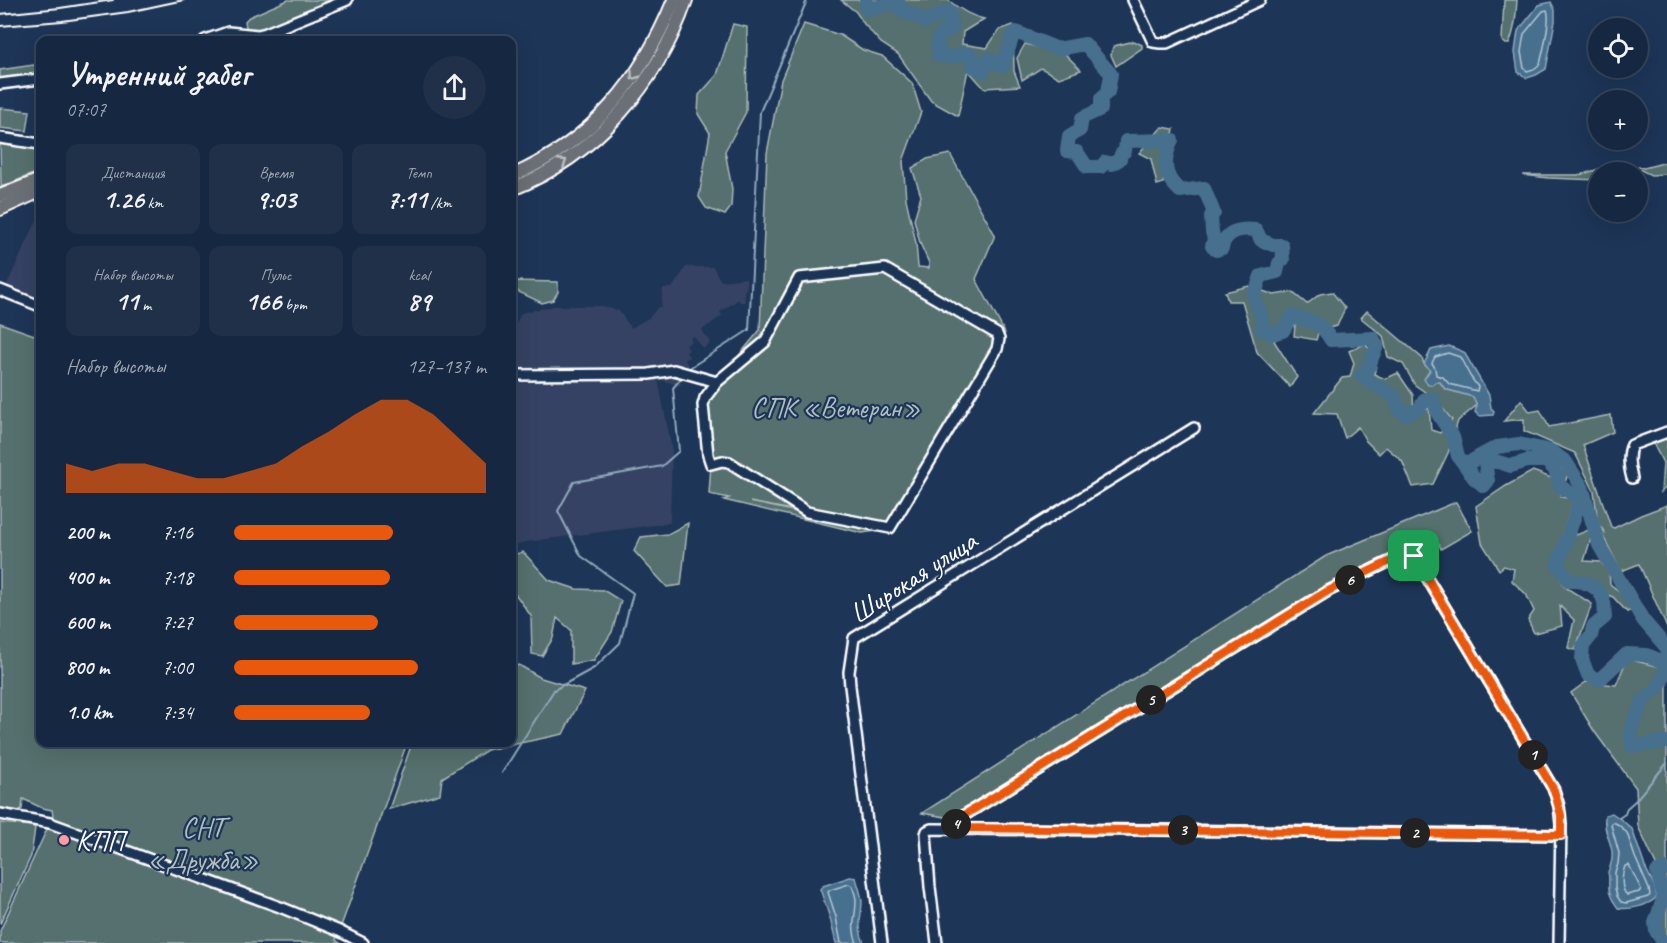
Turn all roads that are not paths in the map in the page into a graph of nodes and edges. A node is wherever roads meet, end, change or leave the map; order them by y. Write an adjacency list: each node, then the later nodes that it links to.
1 (347, 0): 6 (street)
2 (674, 0): 11 (main road, one-way to 11)
3 (686, 0): 13 (main road, one-way to 3)
4 (1133, 0): 5 (street)
5 (1260, 0)
6 (216, 36)
7 (36, 80): 8 (street)
8 (0, 84)
9 (0, 138): 10 (street)
10 (36, 143)
11 (516, 174)
12 (36, 182): 15 (main road)
13 (516, 187)
14 (36, 193): 15 (main road)
15 (4, 200): 16 (main road)
16 (0, 209)
17 (0, 290): 18 (street)
18 (36, 304)
19 (516, 375): 20 (street)
20 (717, 381): 20 (street)
21 (1194, 428): 28 (street, Широкая улица)
22 (1667, 432): 23 (street)
23 (1632, 478)
24 (0, 814): 27 (street)
25 (956, 828): 26 (street); 26 (street); 29 (street)
26 (1561, 835): 30 (street)
27 (363, 943)
28 (882, 943)
29 (938, 943)
30 (1559, 943)

